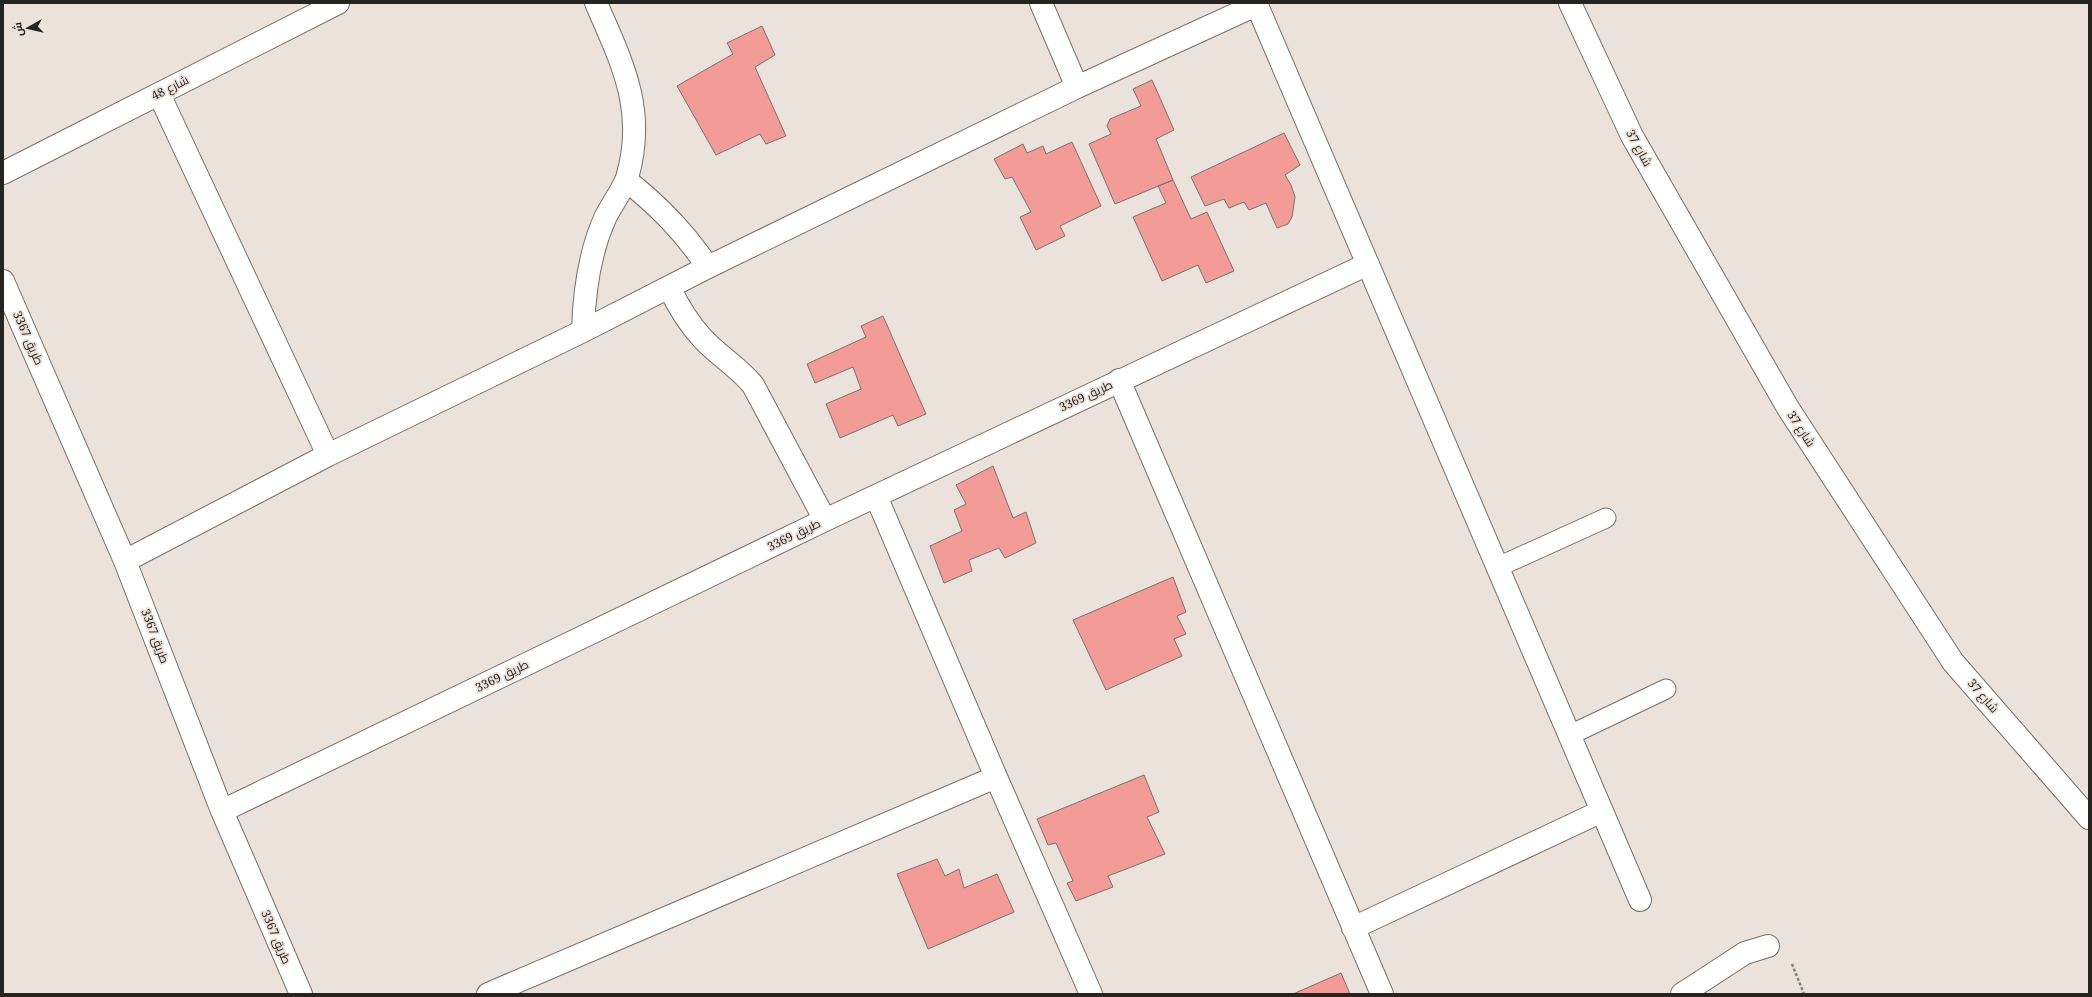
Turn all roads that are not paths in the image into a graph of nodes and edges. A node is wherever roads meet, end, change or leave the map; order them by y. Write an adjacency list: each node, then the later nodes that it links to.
1 (338, 3): 7 (street, شارع 48)
2 (596, 3): 9 (street)
3 (1041, 3): 6 (street)
4 (1570, 3): 27 (street, شارع 37)
5 (1256, 4): 6 (street); 10 (street)
6 (1077, 87): 11 (street)
7 (159, 94): 8 (street, شارع 48); 16 (street)
8 (3, 173)
9 (626, 180): 11 (street); 14 (street)
10 (1368, 264): 15 (street, طريق 3369); 21 (street)
11 (708, 267): 13 (street)
12 (3, 281): 20 (street, طريق 3367)
13 (669, 287): 14 (street); 19 (street)
14 (583, 331): 16 (street)
15 (1119, 380): 17 (street, طريق 3369); 29 (street)
16 (328, 455): 20 (street)
17 (876, 496): 19 (street, طريق 3369); 24 (street)
18 (1606, 518): 21 (lane)
19 (824, 520): 25 (street, طريق 3369)
20 (125, 561): 25 (street, طريق 3367)
21 (1498, 567): 23 (street)
22 (1666, 689): 23 (lane)
23 (1570, 735): 26 (street)
24 (996, 777): 32 (street); 33 (street)
25 (222, 811): 31 (street, طريق 3367)
26 (1602, 811): 28 (street); 29 (street)
27 (2089, 818)
28 (1640, 900)
29 (1353, 928): 34 (street)
30 (1768, 946): 35 (street)
31 (301, 994)
32 (488, 994)
33 (1091, 994)
34 (1382, 994)
35 (1682, 994)

